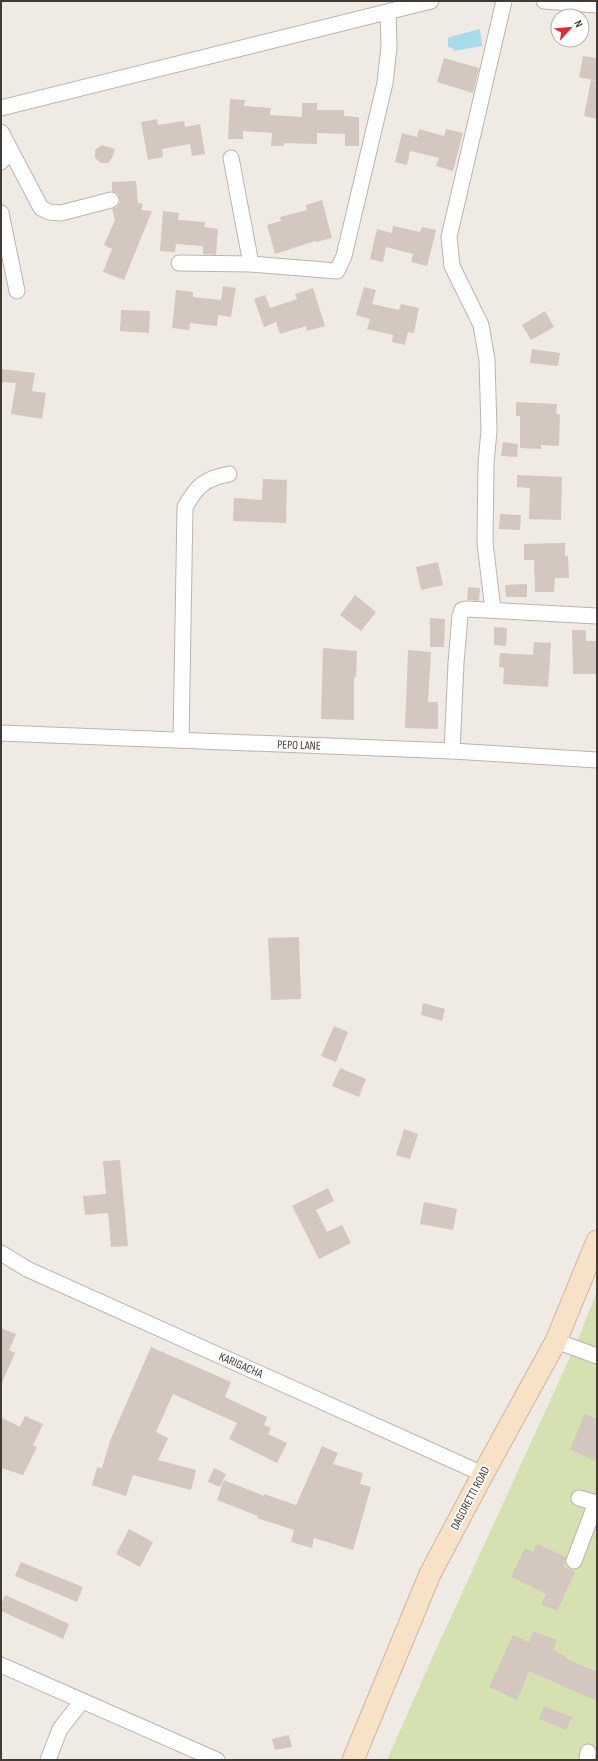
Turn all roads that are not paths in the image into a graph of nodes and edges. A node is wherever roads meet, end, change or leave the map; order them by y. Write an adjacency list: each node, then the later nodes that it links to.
1 (431, 1): 5 (street)
2 (504, 1): 16 (street)
3 (544, 1): 4 (street)
4 (597, 5)
5 (388, 12): 6 (street); 13 (street)
6 (1, 108)
7 (1, 132): 8 (street)
8 (6, 157): 10 (street)
9 (231, 158): 13 (street)
10 (111, 200)
11 (1, 212): 14 (street)
12 (179, 263): 13 (street)
13 (251, 264)
14 (17, 291)
15 (229, 474): 19 (street)
16 (493, 610): 17 (street); 20 (street)
17 (597, 616)
18 (1, 733): 19 (street, PEPO LANE)
19 (180, 740): 20 (street, PEPO LANE)
20 (452, 751): 21 (street, PEPO LANE)
21 (597, 760)
22 (597, 1241): 24 (main road, DAGORETTI ROAD)
23 (1, 1253): 26 (street, KARIGACHA)
24 (556, 1340): 25 (street); 26 (main road, DAGORETTI ROAD)
25 (597, 1356)
26 (482, 1474): 34 (main road, DAGORETTI ROAD)
27 (579, 1498): 28 (street)
28 (596, 1503): 29 (street)
29 (574, 1561)
30 (1, 1665): 31 (street)
31 (82, 1701): 32 (street); 33 (street)
32 (48, 1760)
33 (217, 1760)
34 (353, 1760)

